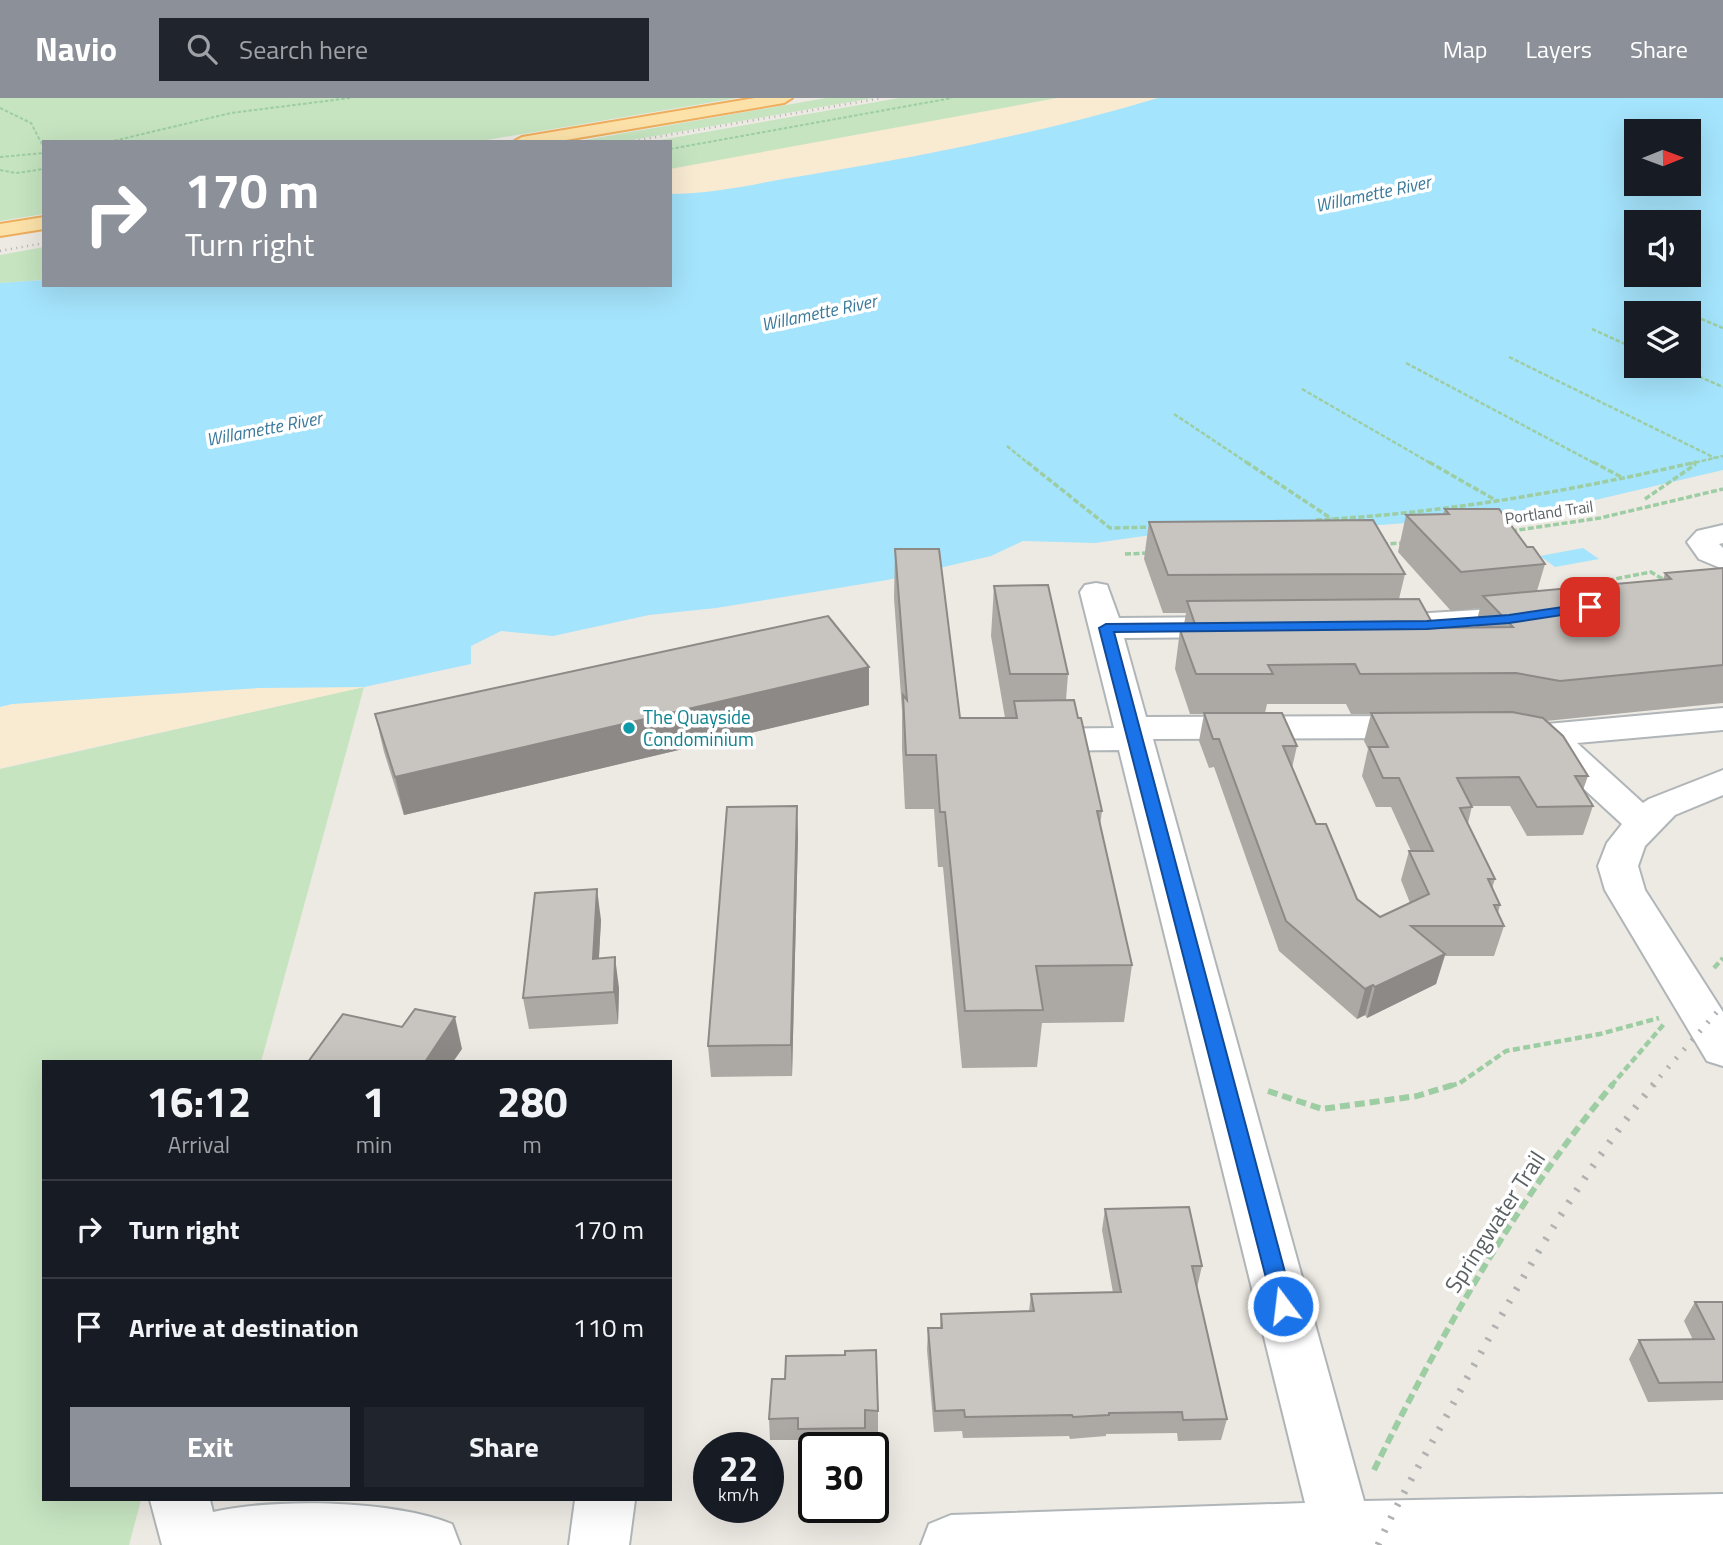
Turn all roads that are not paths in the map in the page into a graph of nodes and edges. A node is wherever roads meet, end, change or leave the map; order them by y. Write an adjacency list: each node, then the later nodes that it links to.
1 (784, 98): 2 (main road)
2 (534, 140)
3 (42, 222): 4 (main road)
4 (0, 230)
5 (1723, 534): 6 (street)
6 (1723, 560)
7 (1723, 582): 8 (street)
8 (1682, 592)
9 (1559, 612): 10 (street)
10 (1346, 626)
11 (1265, 627): 13 (street)
12 (1723, 719): 14 (street)
13 (1133, 733): 14 (street); 15 (street); 22 (street)
14 (1547, 735): 17 (street)
15 (1000, 740)
16 (1723, 781): 17 (street)
17 (1644, 823): 18 (street)
18 (1723, 1049)
19 (180, 1501): 23 (street)
20 (605, 1501): 26 (street)
21 (1723, 1523): 22 (street)
22 (1344, 1538): 27 (street)
23 (192, 1545)
24 (200, 1545): 25 (street)
25 (430, 1545)
26 (599, 1545)
27 (951, 1545)

